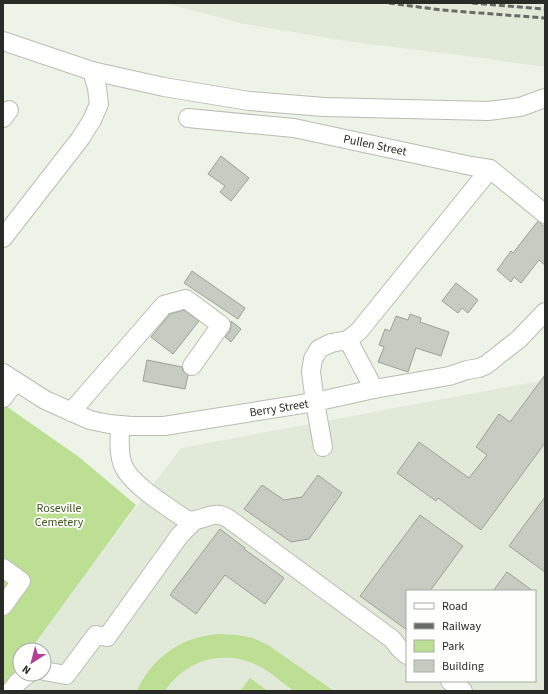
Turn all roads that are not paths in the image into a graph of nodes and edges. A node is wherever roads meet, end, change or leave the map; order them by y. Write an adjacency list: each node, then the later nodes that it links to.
1 (3, 41): 2 (street)
2 (92, 71): 3 (street); 7 (street)
3 (545, 98)
4 (188, 118): 5 (street, Pullen Street)
5 (490, 169): 6 (street); 9 (street)
6 (545, 214)
7 (3, 238)
8 (545, 312): 12 (street, Berry Street)
9 (348, 340): 12 (street); 14 (street)
10 (192, 366): 15 (street)
11 (9, 377): 13 (street); 15 (street, Berry Street)
12 (374, 389): 14 (street, Berry Street)
13 (3, 398)
14 (314, 402): 16 (street, Berry Street); 17 (street)
15 (71, 412): 16 (street, Berry Street)
16 (120, 425): 18 (street)
17 (323, 447)
18 (194, 520): 21 (street); 22 (street)
19 (3, 568): 20 (street)
20 (3, 606)
21 (406, 655)
22 (52, 672)
23 (18, 682): 25 (street)
24 (451, 682): 26 (street)
25 (11, 691)
26 (463, 691)

